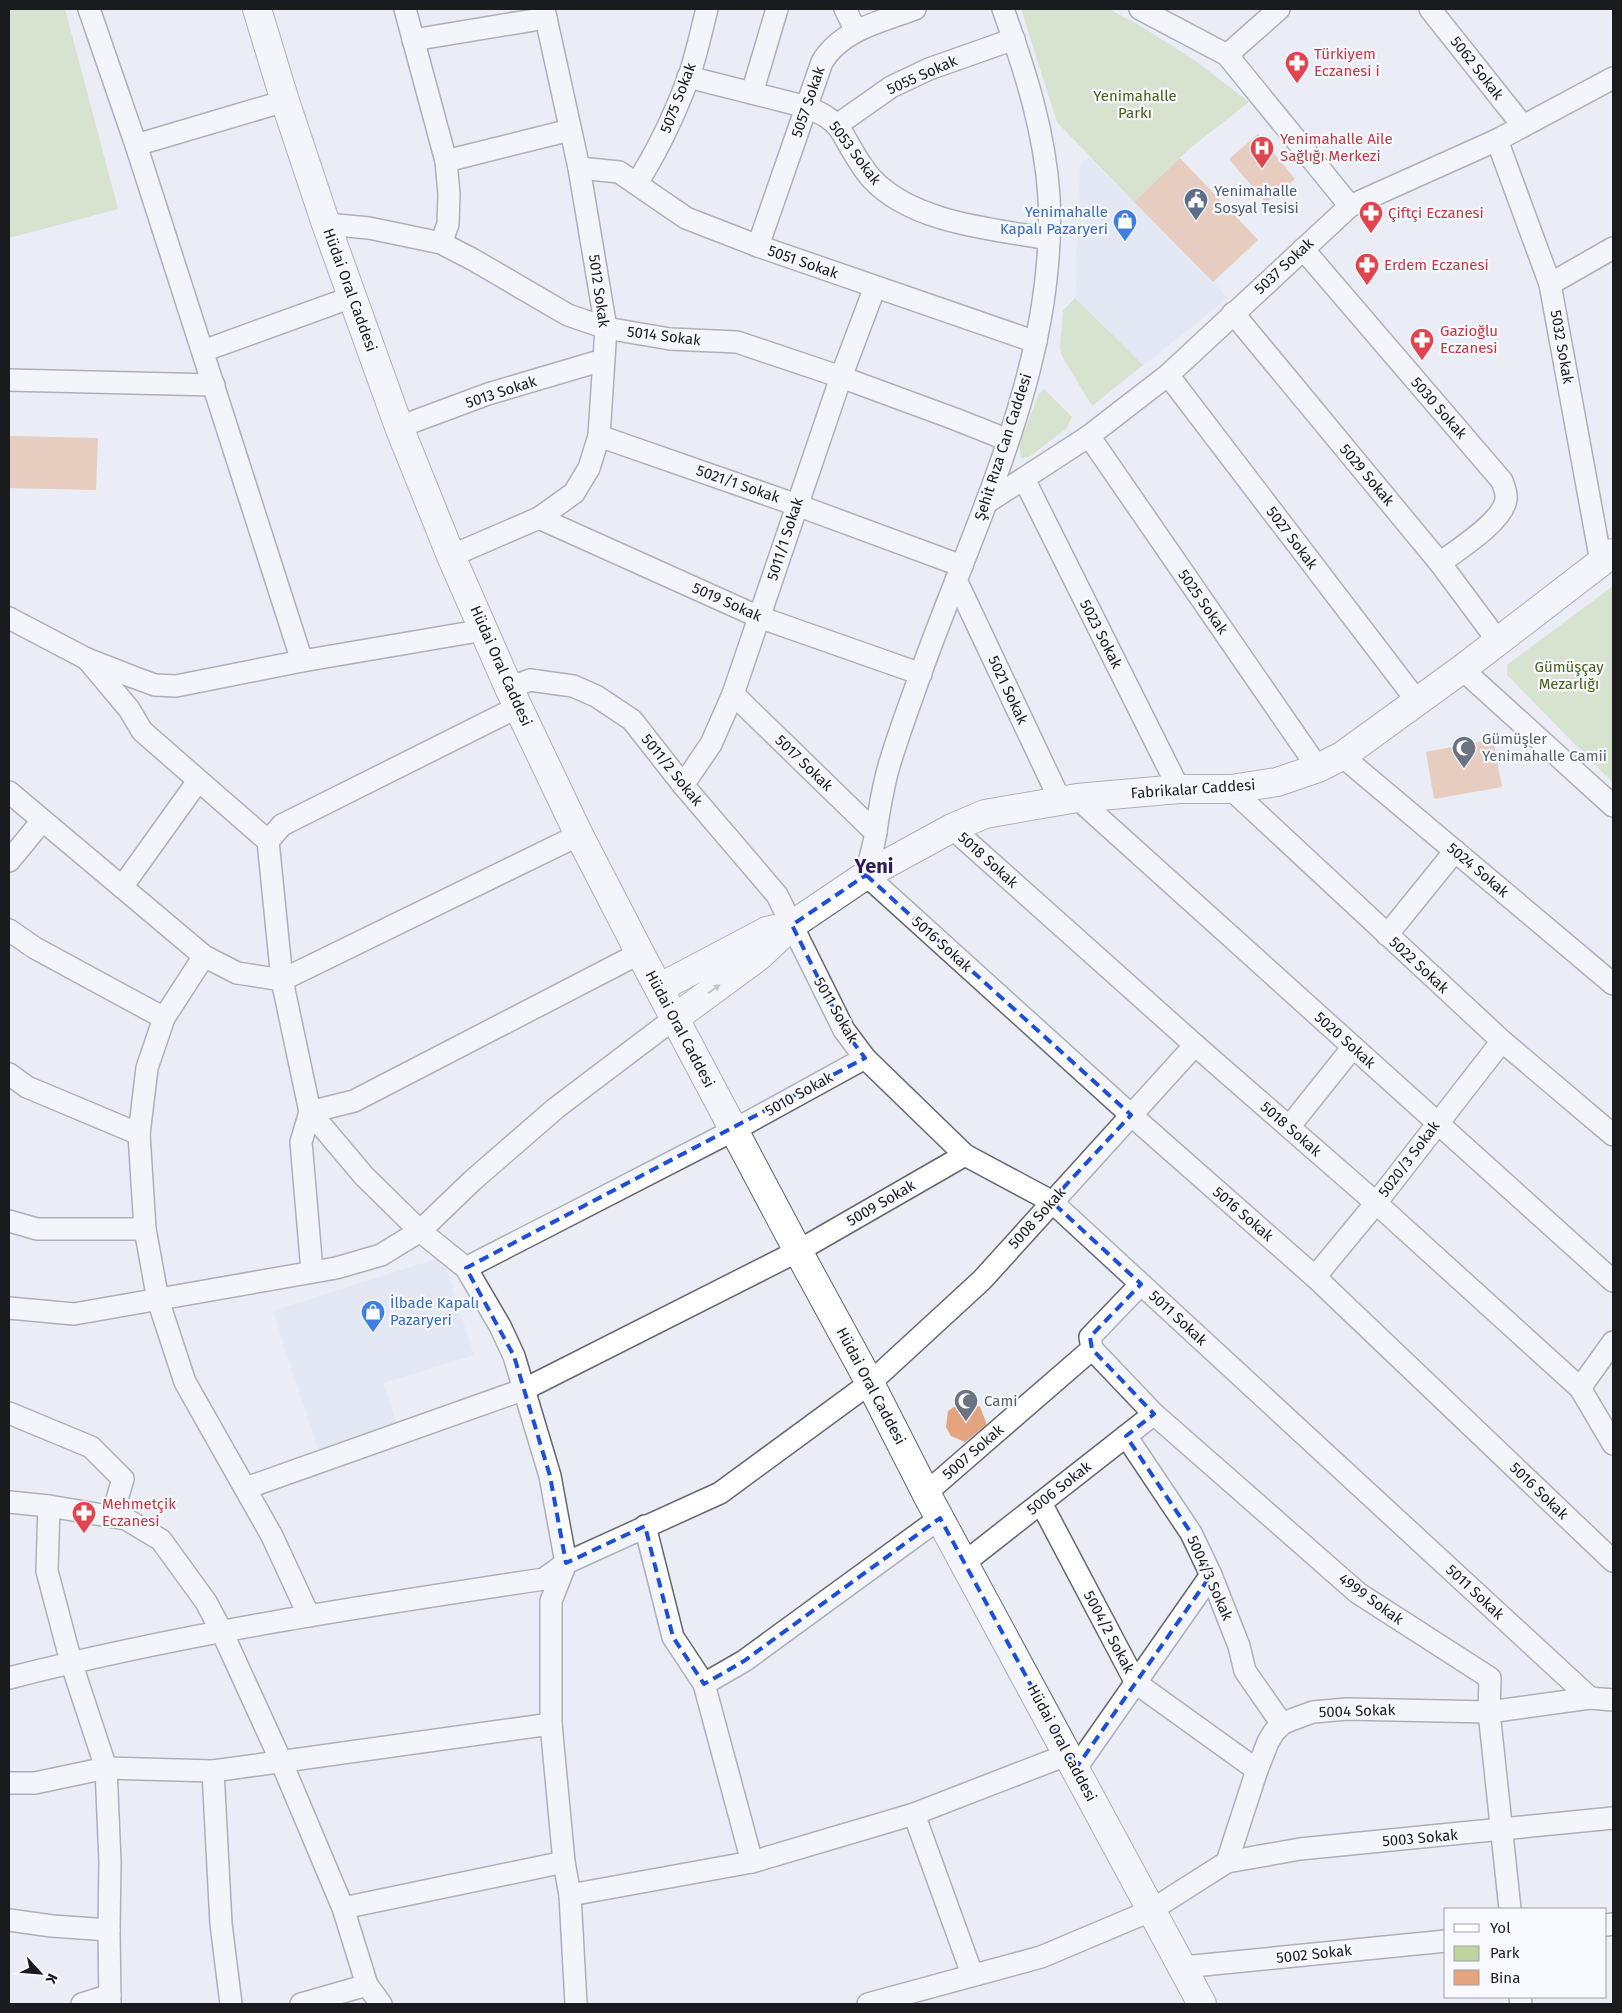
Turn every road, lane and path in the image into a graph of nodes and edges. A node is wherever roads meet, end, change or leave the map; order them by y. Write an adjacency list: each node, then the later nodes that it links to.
1 (89, 9): 26 (street)
2 (258, 9): 20 (street, Hüdai Oral Caddesi)
3 (405, 9): 15 (street)
4 (707, 9): 17 (street, 5075 Sokak)
5 (777, 9): 19 (street)
6 (845, 9): 13 (street)
7 (915, 9): 13 (street, 5057 Sokak)
8 (1003, 9): 14 (street, Şehit Rıza Can Caddesi)
9 (1140, 9): 16 (street)
10 (1279, 9): 16 (street)
11 (1430, 9): 23 (street, 5062 Sokak)
12 (545, 13): 15 (street); 24 (street, 5012 Sokak)
13 (856, 31): 21 (street, 5057 Sokak)
14 (1014, 39): 22 (street, 5055 Sokak); 32 (street, Şehit Rıza Can Caddesi)
15 (413, 40): 27 (street)
16 (1227, 55): 30 (street)
17 (688, 78): 19 (street, 5053 Sokak); 29 (street, 5075 Sokak)
18 (1613, 78): 23 (street, 5037 Sokak)
19 (752, 93): 21 (street, 5053 Sokak)
20 (285, 101): 26 (street); 31 (street, Hüdai Oral Caddesi)
21 (807, 108): 22 (street, 5053 Sokak); 34 (street, 5057 Sokak)
22 (837, 125): 32 (street, 5053 Sokak)
23 (1523, 126): 25 (street, 5037 Sokak)
24 (570, 130): 27 (street); 28 (street, 5012 Sokak)
25 (1497, 140): 30 (street, 5037 Sokak); 37 (street, 5032 Sokak)
26 (136, 144): 43 (street)
27 (446, 161): 33 (street)
28 (579, 168): 29 (street, 5051 Sokak); 41 (street, 5012 Sokak)
29 (638, 183): 34 (street, 5051 Sokak)
30 (1350, 206): 36 (street, 5037 Sokak)
31 (326, 224): 33 (street, 5014 Sokak); 39 (street, Hüdai Oral Caddesi)
32 (1049, 238): 42 (street, Şehit Rıza Can Caddesi)
33 (441, 243): 41 (street, 5014 Sokak)
34 (758, 246): 38 (street, 5051 Sokak)
35 (1613, 248): 37 (street)
36 (1303, 249): 40 (street, 5037 Sokak); 59 (street, 5030 Sokak)
37 (1550, 284): 58 (street, 5032 Sokak)
38 (875, 287): 42 (street, 5051 Sokak); 46 (street, 5011/1 Sokak)
39 (352, 297): 43 (street); 49 (street, Hüdai Oral Caddesi)
40 (1233, 313): 45 (street, 5037 Sokak); 59 (street, 5029 Sokak)
41 (606, 328): 44 (street, 5012 Sokak); 46 (street, 5014 Sokak)
42 (1036, 342): 52 (street, Şehit Rıza Can Caddesi)
43 (203, 350): 48 (street)
44 (603, 360): 49 (street, 5013 Sokak); 50 (street, 5012 Sokak)
45 (1168, 376): 51 (street, 5037 Sokak); 71 (street, 5027 Sokak)
46 (841, 377): 52 (street, 5014 Sokak); 55 (street, 5011/1 Sokak)
47 (9, 380): 48 (street)
48 (214, 385): 66 (street)
49 (399, 427): 57 (street, Hüdai Oral Caddesi)
50 (599, 436): 55 (street, 5021/1 Sokak); 56 (street, 5012 Sokak)
51 (1089, 436): 53 (street, 5037 Sokak); 73 (street, 5025 Sokak)
52 (1008, 440): 54 (street, Şehit Rıza Can Caddesi)
53 (1024, 479): 54 (street, 5037 Sokak); 77 (street, 5023 Sokak)
54 (986, 503): 60 (street, Şehit Rıza Can Caddesi)
55 (797, 504): 60 (street, 5021/1 Sokak); 61 (street, 5011/1 Sokak)
56 (539, 518): 57 (street, 5012 Sokak); 61 (street, 5019 Sokak)
57 (451, 556): 63 (street, Hüdai Oral Caddesi)
58 (1607, 557): 64 (street, Fabrikalar Caddesi)
59 (1440, 563): 64 (street, 5029 Sokak)
60 (959, 573): 68 (street, Şehit Rıza Can Caddesi); 79 (street, 5021 Sokak)
61 (759, 617): 68 (street, 5019 Sokak); 69 (street, 5011/1 Sokak)
62 (9, 618): 65 (street)
63 (484, 630): 66 (street); 70 (street, Hüdai Oral Caddesi)
64 (1498, 641): 67 (street, Fabrikalar Caddesi)
65 (87, 658): 66 (street); 74 (street)
66 (302, 661)
67 (1462, 669): 71 (street, Fabrikalar Caddesi); 80 (street)
68 (921, 674): 83 (street, Şehit Rıza Can Caddesi)
69 (733, 694): 75 (street, 5011/1 Sokak); 83 (street, 5017 Sokak)
70 (514, 697): 75 (street, 5011/2 Sokak); 84 (street, Hüdai Oral Caddesi); 85 (street, 5011/2 Sokak)
71 (1417, 701): 72 (street, Fabrikalar Caddesi)
72 (1342, 756): 73 (street, Fabrikalar Caddesi); 86 (street, 5024 Sokak)
73 (1318, 768): 76 (street, Fabrikalar Caddesi)
74 (198, 781): 85 (street); 89 (street)
75 (683, 785): 90 (street, 5011/2 Sokak)
76 (1231, 789): 77 (street, Fabrikalar Caddesi); 92 (street, 5022 Sokak)
77 (1179, 790): 79 (street, Fabrikalar Caddesi)
78 (9, 792): 81 (street)
79 (1069, 799): 82 (street, Fabrikalar Caddesi); 102 (street, 5020 Sokak)
80 (1613, 806)
81 (42, 821): 87 (street); 89 (street)
82 (952, 828): 88 (street, Fabrikalar Caddesi); 101 (street, 5018 Sokak)
83 (876, 833): 88 (street, Şehit Rıza Can Caddesi)
84 (579, 835): 93 (street, Hüdai Oral Caddesi); 95 (street)
85 (268, 841): 95 (street)
86 (1455, 851): 92 (street); 96 (street, 5024 Sokak)
87 (9, 861)
88 (866, 875): 90 (street, Fabrikalar Caddesi); 106 (street, 5016 Sokak)
89 (122, 887): 94 (street)
90 (792, 925): 97 (street, Fabrikalar Caddesi); 99 (street, Fabrikalar Caddesi, one-way to 90); 103 (street, 5011 Sokak)
91 (9, 930): 98 (street)
92 (1387, 935): 100 (street, 5022 Sokak)
93 (640, 953): 97 (street, Hüdai Oral Caddesi); 105 (street)
94 (204, 956): 95 (street); 98 (street)
95 (282, 980): 105 (street)
96 (1613, 984)
97 (659, 988): 99 (street, Hüdai Oral Caddesi)
98 (164, 1018): 110 (street)
99 (675, 1018): 109 (street, Hüdai Oral Caddesi); 117 (street)
100 (1502, 1041): 107 (street, 5020/3 Sokak); 111 (street, 5022 Sokak)
101 (1195, 1045): 106 (street, 5008 Sokak); 108 (street, 5018 Sokak)
102 (1353, 1047): 107 (street, 5020 Sokak); 108 (street)
103 (865, 1058): 109 (street, 5010 Sokak); 112 (street, 5011 Sokak)
104 (9, 1074): 110 (street)
105 (310, 1112): 117 (street); 120 (street)
106 (1131, 1115): 113 (street, 5008 Sokak); 121 (street, 5016 Sokak)
107 (1437, 1123): 114 (street, 5020/3 Sokak); 122 (street, 5020 Sokak)
108 (1289, 1127): 114 (street, 5018 Sokak)
109 (734, 1130): 118 (street, Hüdai Oral Caddesi); 119 (street, 5010 Sokak)
110 (139, 1134): 116 (street)
111 (1613, 1135)
112 (965, 1156): 113 (street, 5011 Sokak); 118 (street, 5009 Sokak)
113 (1051, 1201): 123 (street, 5011 Sokak); 128 (street, 5008 Sokak)
114 (1376, 1203): 121 (street, 5020/3 Sokak); 129 (street, 5018 Sokak)
115 (9, 1221): 116 (street)
116 (145, 1229): 124 (street)
117 (420, 1231): 119 (street); 120 (street)
118 (798, 1251): 128 (street, Hüdai Oral Caddesi); 130 (street, 5009 Sokak)
119 (466, 1268): 130 (street)
120 (312, 1271): 124 (street)
121 (1314, 1277): 143 (street, 5016 Sokak)
122 (1613, 1281)
123 (1141, 1284): 127 (street); 153 (street, 5011 Sokak)
124 (158, 1300): 125 (street); 135 (street)
125 (9, 1308)
126 (1613, 1342): 129 (street)
127 (1092, 1349): 132 (street, 4999 Sokak); 136 (street, 5007 Sokak)
128 (870, 1383): 136 (street, Hüdai Oral Caddesi); 142 (street, 5008 Sokak)
129 (1580, 1388): 134 (street, 5018 Sokak)
130 (525, 1389): 135 (street, 5009 Sokak); 144 (street)
131 (9, 1413): 140 (street)
132 (1154, 1414): 133 (street, 5006 Sokak); 155 (street, 4999 Sokak)
133 (1126, 1436): 138 (street, 5006 Sokak); 146 (street, 5004/3 Sokak)
134 (1613, 1444)
135 (246, 1488): 147 (street)
136 (926, 1493): 141 (street, Hüdai Oral Caddesi)
137 (9, 1502): 139 (street)
138 (1041, 1503): 145 (street, 5006 Sokak); 151 (street, 5004/2 Sokak)
139 (49, 1506): 140 (street); 149 (street)
140 (112, 1516): 148 (street)
141 (940, 1518): 145 (street, Hüdai Oral Caddesi); 152 (street)
142 (645, 1526): 144 (street, 5008 Sokak); 152 (street)
143 (1613, 1562)
144 (566, 1563): 147 (street, 5008 Sokak); 156 (street)
145 (964, 1563): 159 (street, Hüdai Oral Caddesi)
146 (1212, 1575): 151 (street); 157 (street, 5004/3 Sokak)
147 (309, 1616): 148 (street, 5008 Sokak)
148 (222, 1632): 149 (street, 5008 Sokak); 158 (street)
149 (71, 1662): 150 (street, 5008 Sokak); 160 (street)
150 (9, 1678)
151 (1136, 1683): 159 (street); 161 (street, 5004/2 Sokak)
152 (704, 1684): 168 (street)
153 (1590, 1698): 154 (street, 5004 Sokak); 155 (street, 5004 Sokak)
154 (1613, 1700)
155 (1489, 1712): 157 (street, 5004 Sokak); 166 (street, 4999 Sokak)
156 (551, 1724): 158 (street); 167 (street)
157 (1282, 1724): 161 (street)
158 (281, 1761): 162 (street); 171 (street)
159 (1072, 1761): 164 (street); 173 (street, Hüdai Oral Caddesi)
160 (106, 1768): 162 (street); 163 (street); 175 (street)
161 (1256, 1770): 169 (street)
162 (213, 1771): 182 (street)
163 (9, 1783)
164 (914, 1814): 168 (street); 178 (street)
165 (1613, 1818): 166 (street, 5003 Sokak)
166 (1500, 1830): 169 (street, 5003 Sokak); 172 (street, 4999 Sokak)
167 (564, 1862): 170 (street); 171 (street)
168 (752, 1862): 170 (street)
169 (1227, 1862): 173 (street)
170 (570, 1894): 185 (street)
171 (343, 1908): 179 (street)
172 (1510, 1908)
173 (1150, 1911): 177 (street, Hüdai Oral Caddesi); 178 (street)
174 (9, 1920): 175 (street)
175 (109, 1930): 180 (street)
176 (1444, 1941): 177 (street, 5002 Sokak)
177 (1182, 1967): 187 (street, Hüdai Oral Caddesi)
178 (972, 1974): 186 (street)
179 (367, 1986): 183 (street); 184 (street)
180 (110, 2000): 181 (street)
181 (82, 2004)
182 (231, 2004)
183 (301, 2004)
184 (381, 2004)
185 (576, 2004)
186 (873, 2004)
187 (1202, 2004)

